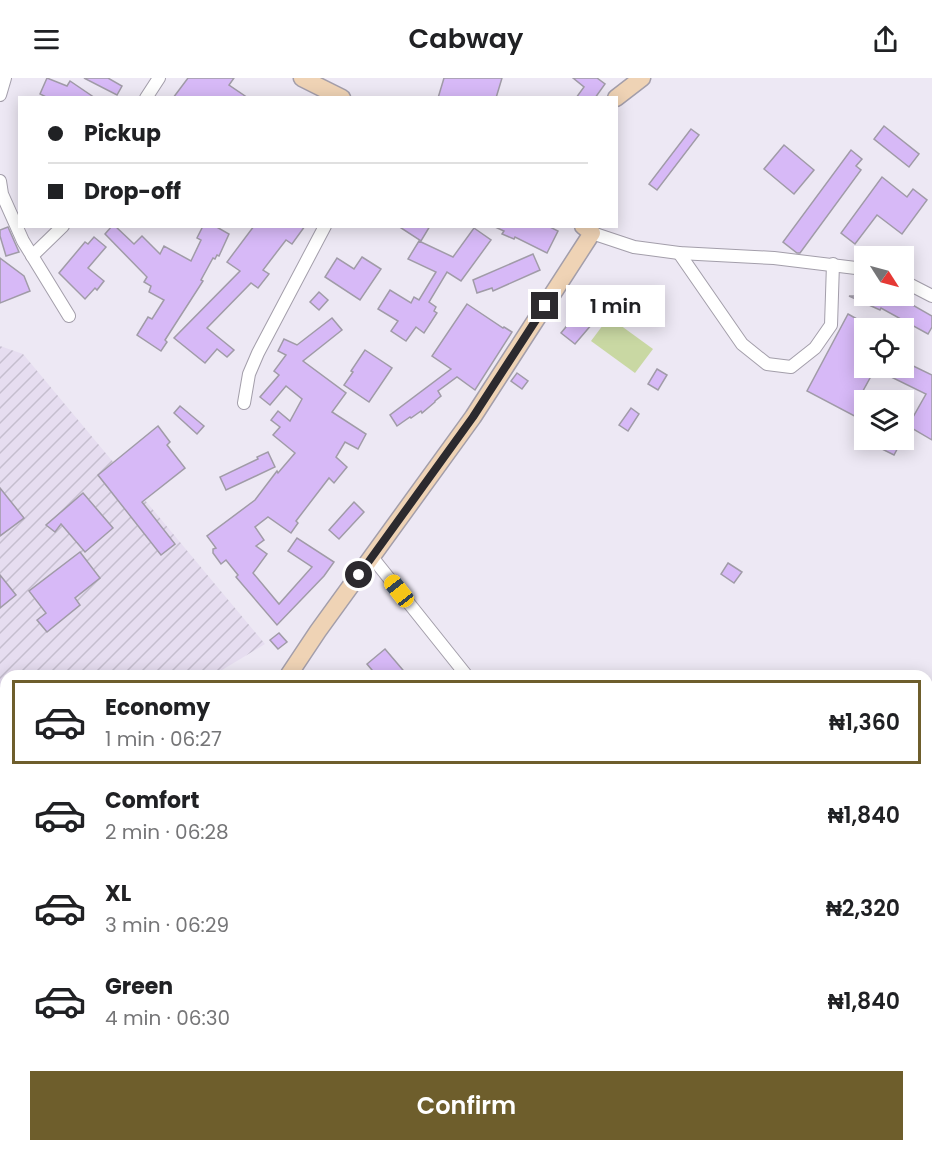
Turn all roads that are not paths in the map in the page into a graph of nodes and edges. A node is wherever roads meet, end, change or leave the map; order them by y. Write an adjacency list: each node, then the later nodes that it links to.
1 (5, 78): 5 (street)
2 (159, 78): 6 (street)
3 (302, 78): 7 (street)
4 (642, 78): 8 (street)
5 (0, 95)
6 (147, 96)
7 (338, 96)
8 (618, 96)
9 (0, 181): 14 (street)
10 (61, 228): 14 (street)
11 (324, 228): 20 (street)
12 (588, 230): 13 (street); 21 (street)
13 (679, 253): 15 (street); 15 (street)
14 (32, 256): 19 (street)
15 (833, 264): 16 (street)
16 (854, 267)
17 (914, 287): 18 (street)
18 (932, 296)
19 (69, 316)
20 (244, 403)
21 (372, 556): 22 (street); 23 (street)
22 (292, 670)
23 (462, 670)

